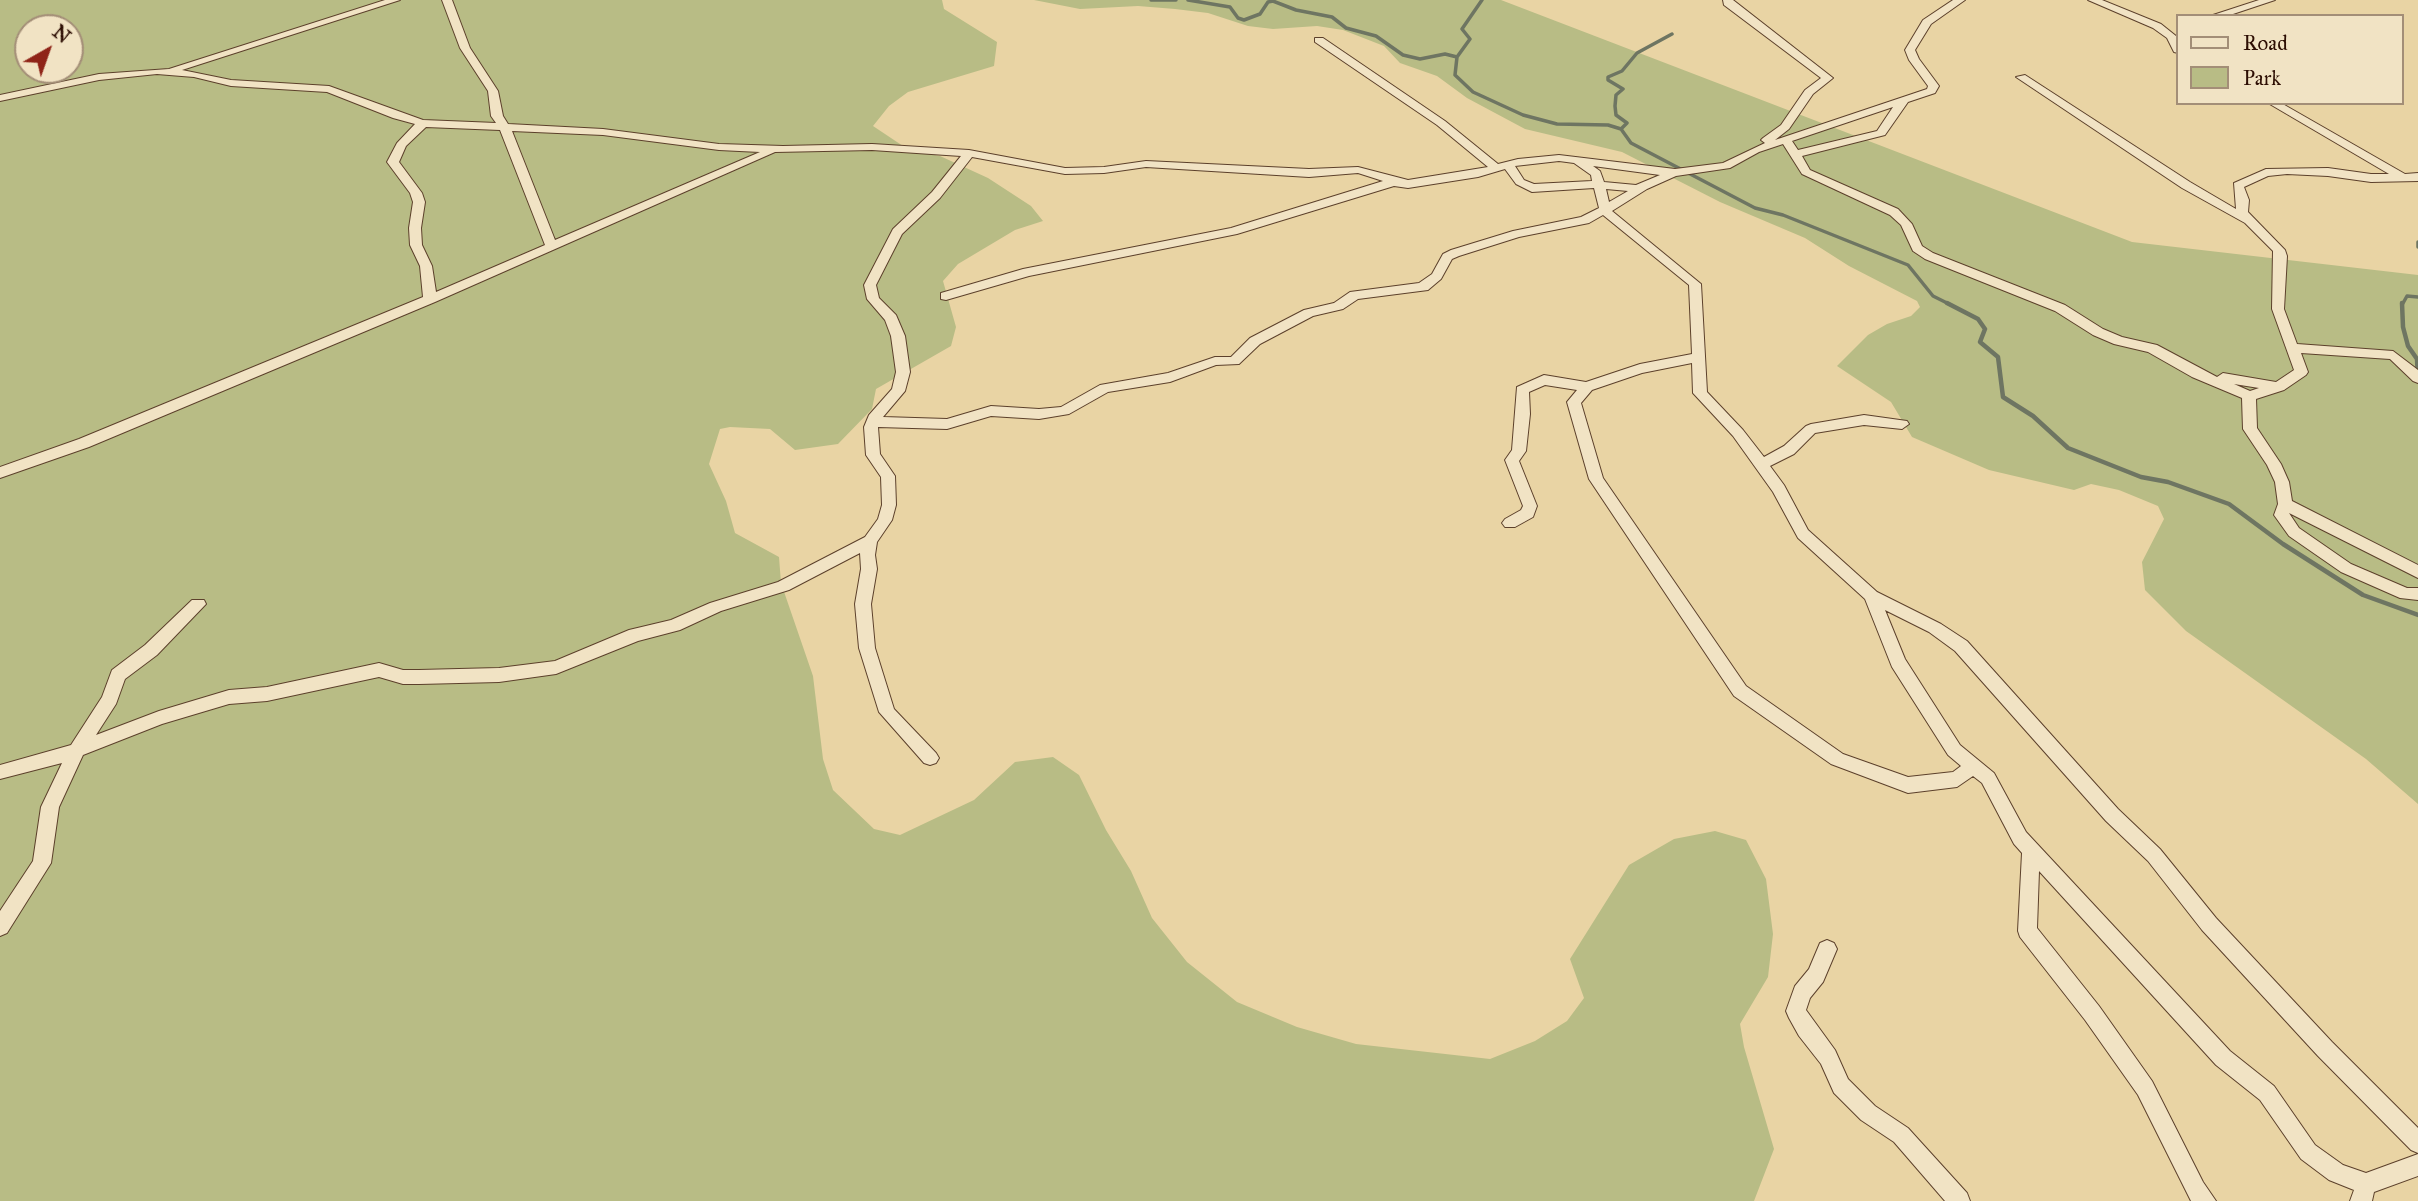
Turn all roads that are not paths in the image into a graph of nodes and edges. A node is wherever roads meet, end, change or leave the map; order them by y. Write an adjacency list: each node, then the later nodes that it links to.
1 (395, 0): 14 (street)
2 (447, 0): 20 (street)
3 (1728, 0): 23 (street)
4 (1961, 0): 17 (street)
5 (2093, 0): 11 (street)
6 (2230, 0): 8 (street)
7 (2270, 0): 8 (street)
8 (2246, 8): 9 (street)
9 (2223, 14)
10 (2176, 25): 11 (street)
11 (2160, 29): 13 (street)
12 (1319, 40): 27 (street)
13 (2176, 46)
14 (164, 72): 16 (street); 19 (street)
15 (2021, 77): 35 (street)
16 (0, 98)
17 (1904, 100): 21 (street); 25 (street)
18 (2276, 105): 29 (street)
19 (423, 122): 20 (street); 38 (street)
20 (505, 128): 22 (street); 36 (street)
21 (1786, 140): 23 (street); 25 (street)
22 (783, 149): 24 (street); 36 (street)
23 (1755, 150): 28 (street)
24 (969, 153): 31 (street); 46 (street)
25 (1794, 154): 41 (street)
26 (1574, 159): 27 (street); 28 (street); 32 (street)
27 (1501, 166): 31 (street); 32 (street)
28 (1675, 173): 33 (street)
29 (2402, 177): 30 (street); 35 (street)
30 (2418, 177)
31 (1393, 182): 37 (street)
32 (1600, 184): 33 (street); 34 (street)
33 (1638, 189): 34 (street)
34 (1605, 211): 40 (street); 46 (street)
35 (2249, 221): 39 (street)
36 (552, 247): 38 (street)
37 (946, 296)
38 (430, 299): 49 (street)
39 (2294, 348): 42 (street); 44 (street)
40 (1699, 357): 43 (street); 48 (street)
41 (2196, 374): 44 (street); 45 (street)
42 (2418, 378)
43 (1587, 387): 51 (street); 59 (street)
44 (2279, 387): 45 (street)
45 (2249, 396): 50 (street)
46 (873, 422): 52 (street)
47 (1902, 424): 48 (street)
48 (1761, 465): 55 (street)
49 (0, 473)
50 (2285, 505): 53 (street); 54 (street)
51 (1510, 523)
52 (870, 541): 57 (street); 58 (street)
53 (2418, 572)
54 (2418, 594)
55 (1871, 596): 59 (street); 64 (street)
56 (198, 604): 57 (street)
57 (76, 751): 60 (street); 62 (street)
58 (930, 758)
59 (1973, 766): 61 (street)
60 (0, 772)
61 (2031, 849): 66 (street); 68 (street)
62 (0, 928)
63 (1827, 949): 67 (street)
64 (2418, 1143)
65 (2418, 1165): 66 (street)
66 (2363, 1192)
67 (1959, 1201)
68 (2205, 1201)

